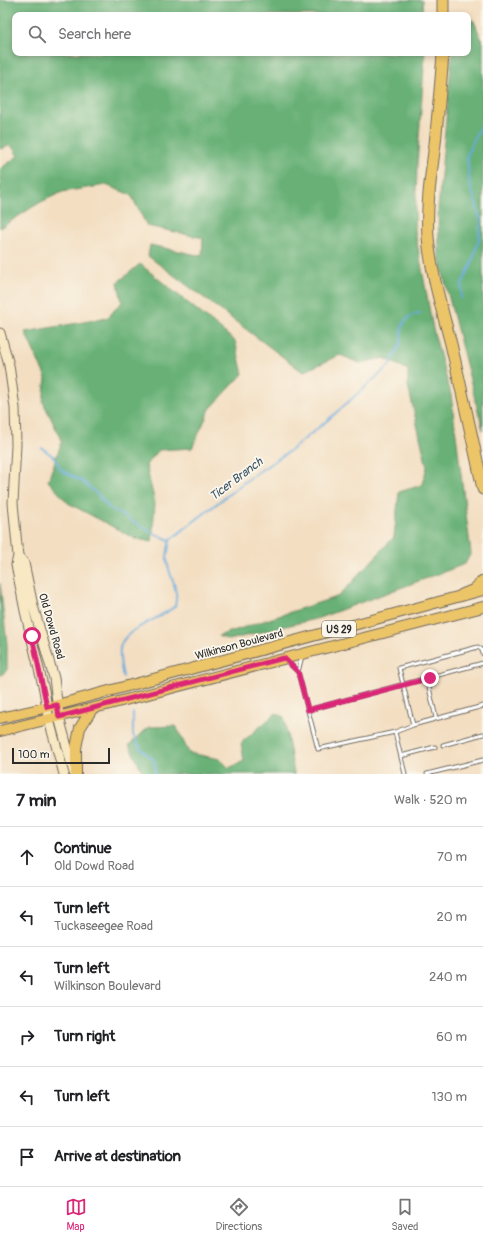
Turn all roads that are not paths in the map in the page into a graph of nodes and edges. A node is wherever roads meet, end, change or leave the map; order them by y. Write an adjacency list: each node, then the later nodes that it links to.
1 (443, 0): 2 (highway)
2 (444, 12)
3 (443, 56): 5 (highway)
4 (0, 333): 21 (street, Old Dowd Road)
5 (483, 489)
6 (483, 581): 8 (highway)
7 (483, 590): 8 (main road, Wilkinson Boulevard / US 29)
8 (462, 595): 21 (main road, Wilkinson Boulevard / US 29)
9 (483, 607): 10 (main road, US 29)
10 (302, 653): 13 (main road, US 29); 18 (lane)
11 (483, 654): 12 (lane)
12 (440, 657): 14 (lane); 15 (lane)
13 (284, 658): 18 (lane); 23 (main road, US 29)
14 (433, 659): 16 (lane); 20 (lane)
15 (441, 661)
16 (434, 663)
17 (483, 663): 19 (lane)
18 (298, 672): 24 (lane)
19 (429, 677): 20 (lane); 27 (lane)
20 (403, 686): 24 (lane); 28 (lane)
21 (52, 706): 25 (main road, Wilkinson Boulevard / US 29); 26 (street, Old Dowd Road)
22 (483, 706): 27 (lane)
23 (92, 709): 26 (main road, US 29); 37 (main road)
24 (308, 710): 30 (lane)
25 (0, 718)
26 (54, 718): 29 (main road, US 29); 36 (street); 37 (street)
27 (436, 718): 28 (lane)
28 (413, 725): 30 (lane)
29 (0, 731)
30 (395, 732): 34 (lane)
31 (483, 734): 32 (lane)
32 (444, 745)
33 (435, 747): 34 (lane)
34 (401, 756): 38 (lane)
35 (483, 760): 39 (lane)
36 (64, 774)
37 (76, 774)
38 (405, 774)
39 (427, 774)

